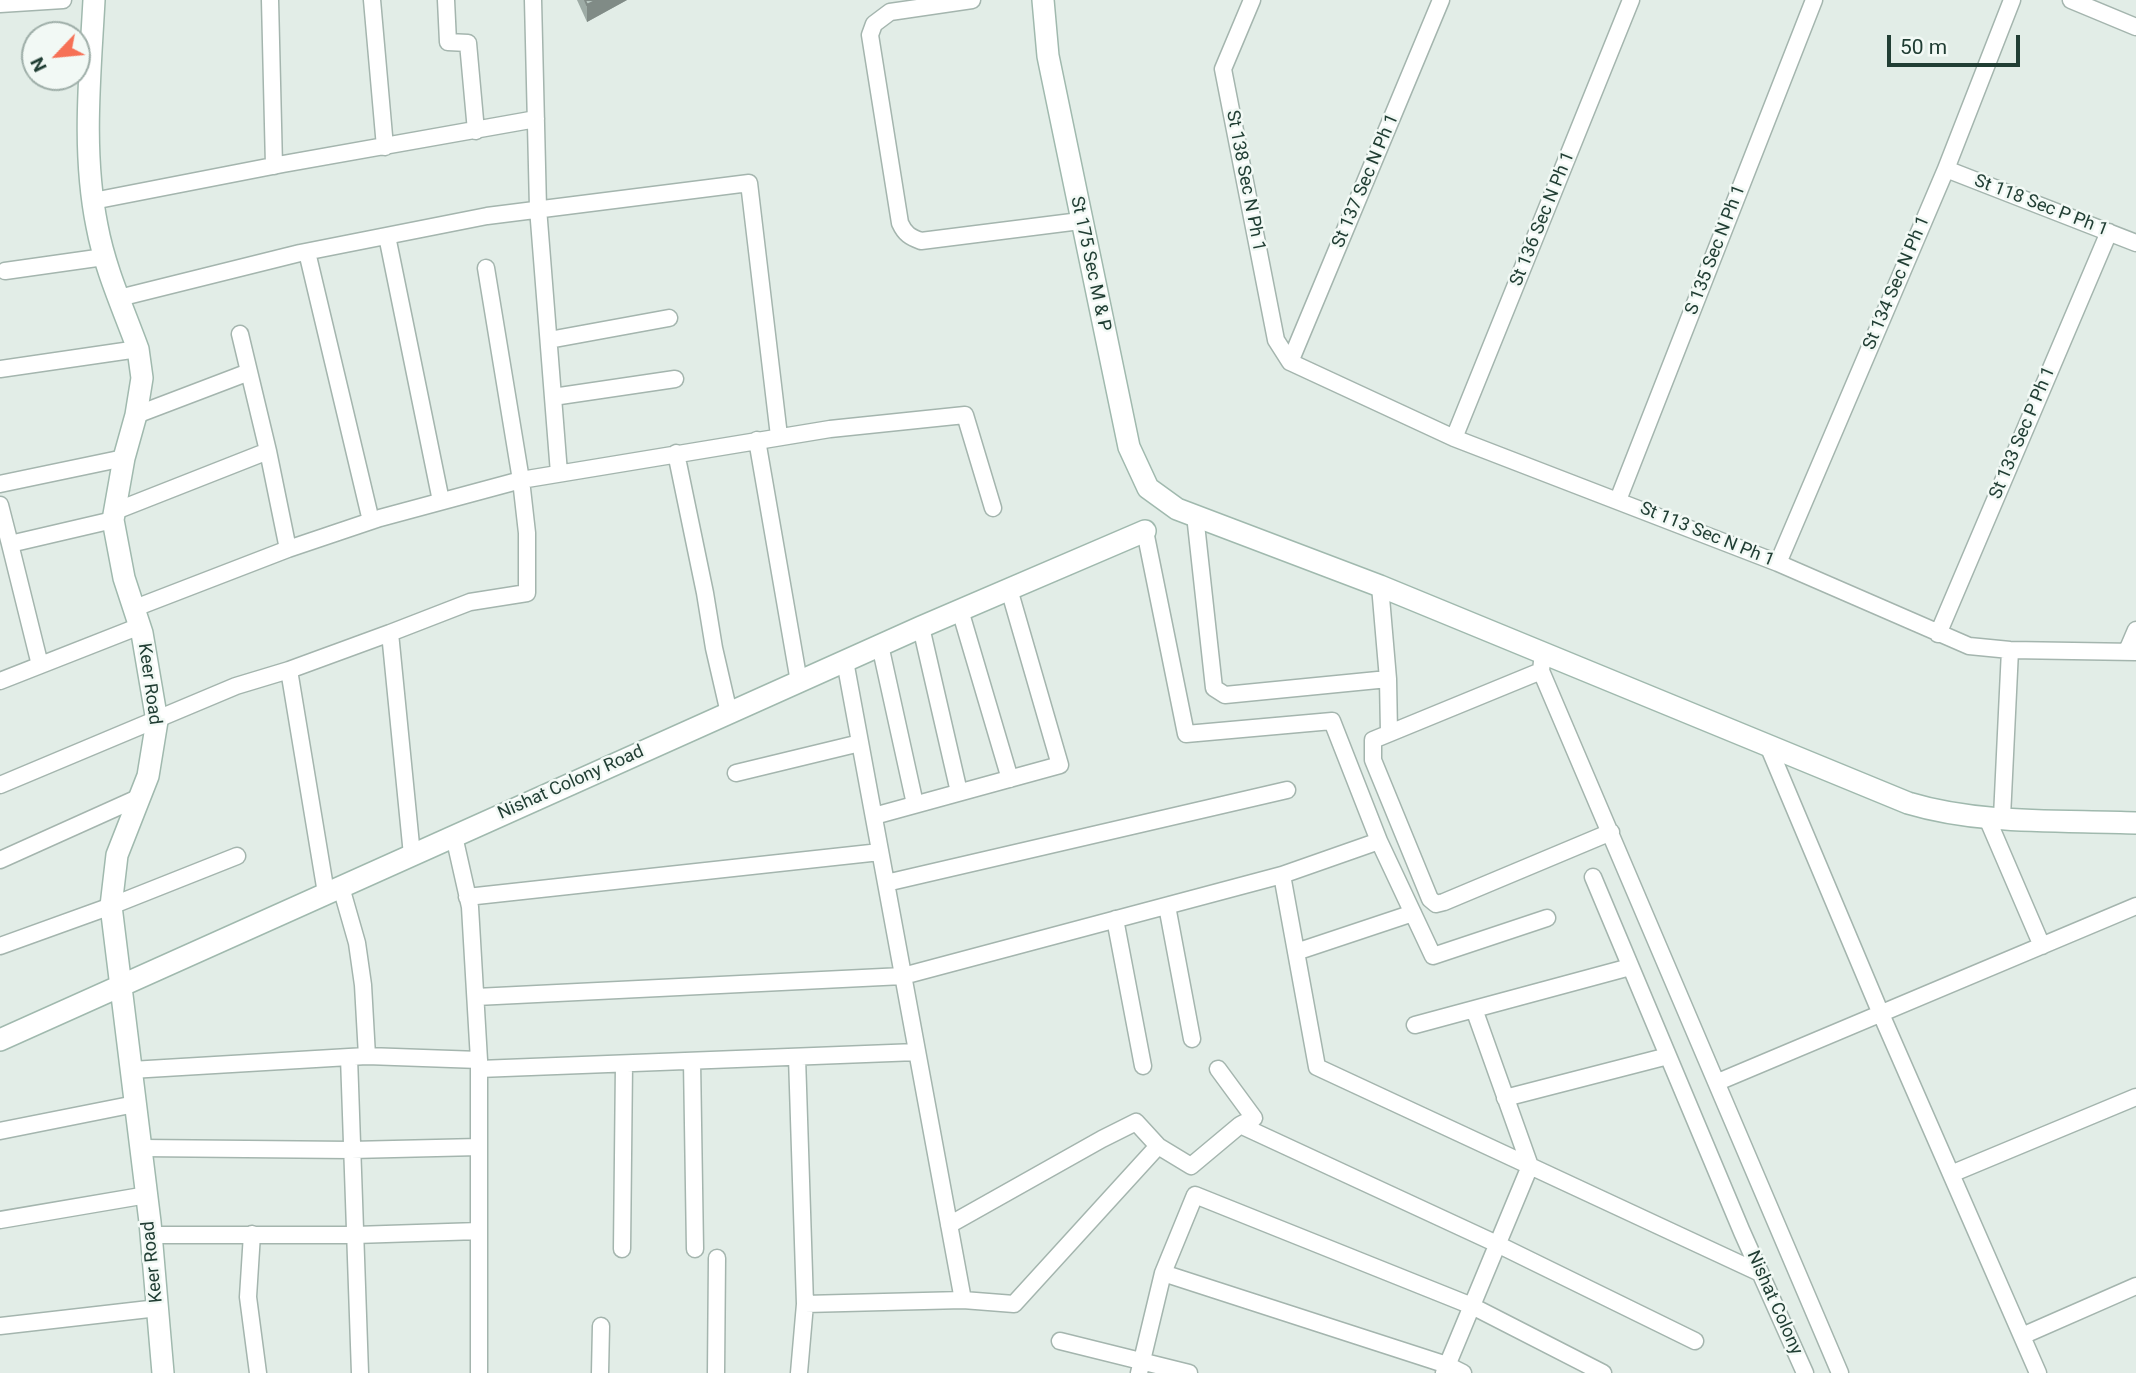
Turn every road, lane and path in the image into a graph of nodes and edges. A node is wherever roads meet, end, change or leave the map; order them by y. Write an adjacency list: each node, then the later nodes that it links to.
1 (63, 0): 16 (street)
2 (94, 0): 23 (street, Keer Road)
3 (270, 0): 21 (street)
4 (372, 0): 20 (street)
5 (446, 0): 19 (street)
6 (533, 0): 18 (street)
7 (972, 0): 15 (street)
8 (1043, 0): 25 (street, St 175 Sec M & P)
9 (1252, 0): 38 (street, St 138 Sec N Ph 1)
10 (1441, 0): 38 (street, St 137 Sec N Ph 1)
11 (1631, 0): 45 (street, St 136 Sec N Ph 1)
12 (1814, 0): 53 (street, S 135 Sec N Ph 1)
13 (2012, 0): 22 (street, St 134 Sec N Ph 1)
14 (2071, 0): 17 (street)
15 (950, 2): 25 (street)
16 (0, 4)
17 (2136, 27)
18 (536, 119): 19 (street); 24 (street)
19 (476, 131): 20 (street)
20 (385, 147): 21 (street)
21 (274, 166): 23 (street)
22 (1946, 169): 26 (street, St 118 Sec P Ph 1); 63 (street, St 134 Sec N Ph 1)
23 (93, 201): 30 (street, Keer Road)
24 (538, 208): 27 (street); 36 (street); 44 (street)
25 (1080, 221): 57 (street, St 175 Sec M & P)
26 (2109, 232): 28 (street, St 118 Sec P Ph 1); 71 (street, St 133 Sec P Ph 1)
27 (387, 236): 29 (street); 54 (street)
28 (2136, 243)
29 (307, 252): 33 (street); 59 (street)
30 (104, 257): 32 (street); 33 (street, Keer Road)
31 (486, 268): 51 (street)
32 (5, 271)
33 (119, 298): 37 (street, Keer Road)
34 (669, 318): 36 (street)
35 (240, 334): 40 (street)
36 (549, 340): 42 (street)
37 (138, 349): 39 (street); 43 (street, Keer Road)
38 (1290, 362): 45 (street, St 113 Sec N Ph 1)
39 (0, 369)
40 (249, 372): 43 (street); 47 (street)
41 (675, 379): 42 (street)
42 (553, 397): 50 (street)
43 (136, 415): 49 (street, Keer Road)
44 (779, 436): 46 (street); 56 (street)
45 (1454, 438): 53 (street, St 113 Sec N Ph 1)
46 (757, 440): 48 (street); 81 (street)
47 (268, 451): 58 (street); 62 (street)
48 (676, 453): 50 (street); 82 (street)
49 (124, 458): 52 (street); 58 (street, Keer Road)
50 (559, 473): 51 (street)
51 (521, 480): 54 (street); 70 (street)
52 (0, 484)
53 (1618, 500): 63 (street, St 113 Sec N Ph 1)
54 (441, 501): 59 (street)
55 (0, 505): 61 (street)
56 (993, 508)
57 (1186, 512): 64 (street, St 175 Sec M & P); 79 (street)
58 (113, 516): 61 (street); 67 (street, Keer Road)
59 (371, 521): 62 (street)
60 (1144, 531): 65 (street, Nishat Colony Road); 99 (street)
61 (10, 544): 77 (street)
62 (288, 549): 67 (street)
63 (1778, 564): 71 (street, St 113 Sec N Ph 1)
64 (1380, 586): 76 (street, St 175 Sec M & P); 79 (street)
65 (1009, 589): 66 (street, Nishat Colony Road); 88 (street)
66 (960, 610): 68 (street, Nishat Colony Road); 88 (street)
67 (138, 617): 77 (street); 83 (street, Keer Road)
68 (921, 627): 72 (street, Nishat Colony Road); 91 (street)
69 (2136, 630): 74 (street)
70 (390, 633): 78 (street); 101 (street)
71 (1938, 634): 73 (street, St 113 Sec N Ph 1)
72 (880, 645): 75 (street, Nishat Colony Road); 93 (street)
73 (2010, 650): 74 (street, St 113 Sec N Ph 1); 95 (street)
74 (2132, 652)
75 (845, 661): 81 (street, Nishat Colony Road); 85 (street)
76 (1542, 661): 84 (street); 86 (street, St 175 Sec M & P); 97 (street)
77 (40, 665): 80 (street)
78 (289, 670): 83 (street); 107 (street)
79 (1388, 679): 84 (street)
80 (0, 681)
81 (799, 682): 82 (street, Nishat Colony Road)
82 (729, 713): 98 (street, Nishat Colony Road)
83 (157, 721): 89 (street); 92 (street, Keer Road)
84 (1389, 733): 97 (street)
85 (860, 743): 87 (street); 94 (street)
86 (1769, 748): 95 (street, St 175 Sec M & P); 123 (street)
87 (736, 774)
88 (1010, 779): 91 (street)
89 (0, 785)
90 (1287, 790): 106 (street)
91 (959, 792): 93 (street)
92 (140, 797): 103 (street); 109 (street, Keer Road)
93 (915, 804): 94 (street)
94 (874, 816): 100 (street)
95 (1994, 818): 96 (street, St 175 Sec M & P); 116 (street)
96 (2136, 823)
97 (1611, 832): 138 (street)
98 (454, 836): 101 (street, Nishat Colony Road); 108 (street)
99 (1379, 841): 104 (street); 112 (street)
100 (880, 852): 106 (street); 108 (street)
101 (412, 855): 107 (street, Nishat Colony Road)
102 (237, 856): 109 (street)
103 (0, 860)
104 (1282, 875): 110 (street); 117 (street)
105 (1593, 877): 118 (street, Nishat Colony)
106 (886, 883): 119 (street)
107 (333, 890): 120 (street, Nishat Colony Road); 128 (street)
108 (467, 897): 121 (street)
109 (111, 906): 115 (street); 120 (street, Keer Road)
110 (1167, 906): 114 (street); 125 (street)
111 (2136, 906): 116 (street)
112 (1413, 913): 113 (street); 117 (street)
113 (1547, 918)
114 (1115, 919): 119 (street); 135 (street)
115 (0, 946)
116 (2042, 946): 123 (street)
117 (1296, 952): 148 (street)
118 (1630, 967): 122 (street); 129 (street, Nishat Colony)
119 (903, 976): 121 (street); 127 (street)
120 (122, 986): 126 (street, Nishat Colony Road); 137 (street, Keer Road)
121 (476, 997): 134 (street)
122 (1474, 1009): 124 (street); 140 (street)
123 (1881, 1014): 138 (street); 149 (street)
124 (1416, 1025)
125 (1192, 1039)
126 (0, 1040)
127 (918, 1052): 131 (street); 152 (street)
128 (366, 1056): 130 (street); 134 (street)
129 (1668, 1056): 140 (street); 162 (street, Nishat Colony)
130 (349, 1057): 137 (street); 147 (street)
131 (797, 1057): 132 (street); 165 (street)
132 (692, 1061): 133 (street); 159 (street)
133 (624, 1064): 134 (street); 158 (street)
134 (479, 1065): 145 (street)
135 (1143, 1066)
136 (1218, 1069): 142 (street)
137 (131, 1070): 141 (street, Keer Road)
138 (1718, 1082): 186 (street)
139 (2136, 1097): 149 (street)
140 (1505, 1098): 148 (street)
141 (135, 1104): 143 (street); 146 (street, Keer Road)
142 (1240, 1125): 144 (street); 157 (street)
143 (0, 1131)
144 (1158, 1146): 152 (street); 164 (street)
145 (479, 1147): 147 (street); 153 (street)
146 (141, 1148): 147 (street); 150 (street, Keer Road)
147 (351, 1150): 156 (street)
148 (1530, 1166): 157 (street); 162 (street)
149 (1951, 1174): 170 (street)
150 (147, 1195): 151 (street); 154 (street, Keer Road)
151 (0, 1220)
152 (949, 1224): 164 (street)
153 (479, 1231): 156 (street); 178 (street)
154 (151, 1234): 155 (street); 167 (street, Keer Road)
155 (252, 1234): 156 (street); 176 (street)
156 (355, 1235): 177 (street)
157 (1497, 1244): 166 (street); 172 (street)
158 (622, 1249)
159 (695, 1250)
160 (717, 1258): 180 (street)
161 (1163, 1273): 166 (street); 173 (street); 174 (street)
162 (1760, 1273): 185 (street, Nishat Colony)
163 (2136, 1286): 170 (street)
164 (963, 1300): 165 (street)
165 (805, 1304): 181 (street)
166 (1472, 1306): 174 (street); 184 (street)
167 (158, 1308): 168 (street); 175 (street, Keer Road)
168 (0, 1326)
169 (601, 1326): 179 (street)
170 (2022, 1336): 187 (street)
171 (1060, 1341): 173 (street)
172 (1695, 1341)
173 (1140, 1366): 182 (street)
174 (1446, 1369): 183 (street)
175 (163, 1373)
176 (258, 1373)
177 (360, 1373)
178 (479, 1373)
179 (600, 1373)
180 (716, 1373)
181 (799, 1373)
182 (1189, 1373)
183 (1463, 1373)
184 (1603, 1373)
185 (1805, 1373)
186 (1840, 1373)
187 (2038, 1373)

